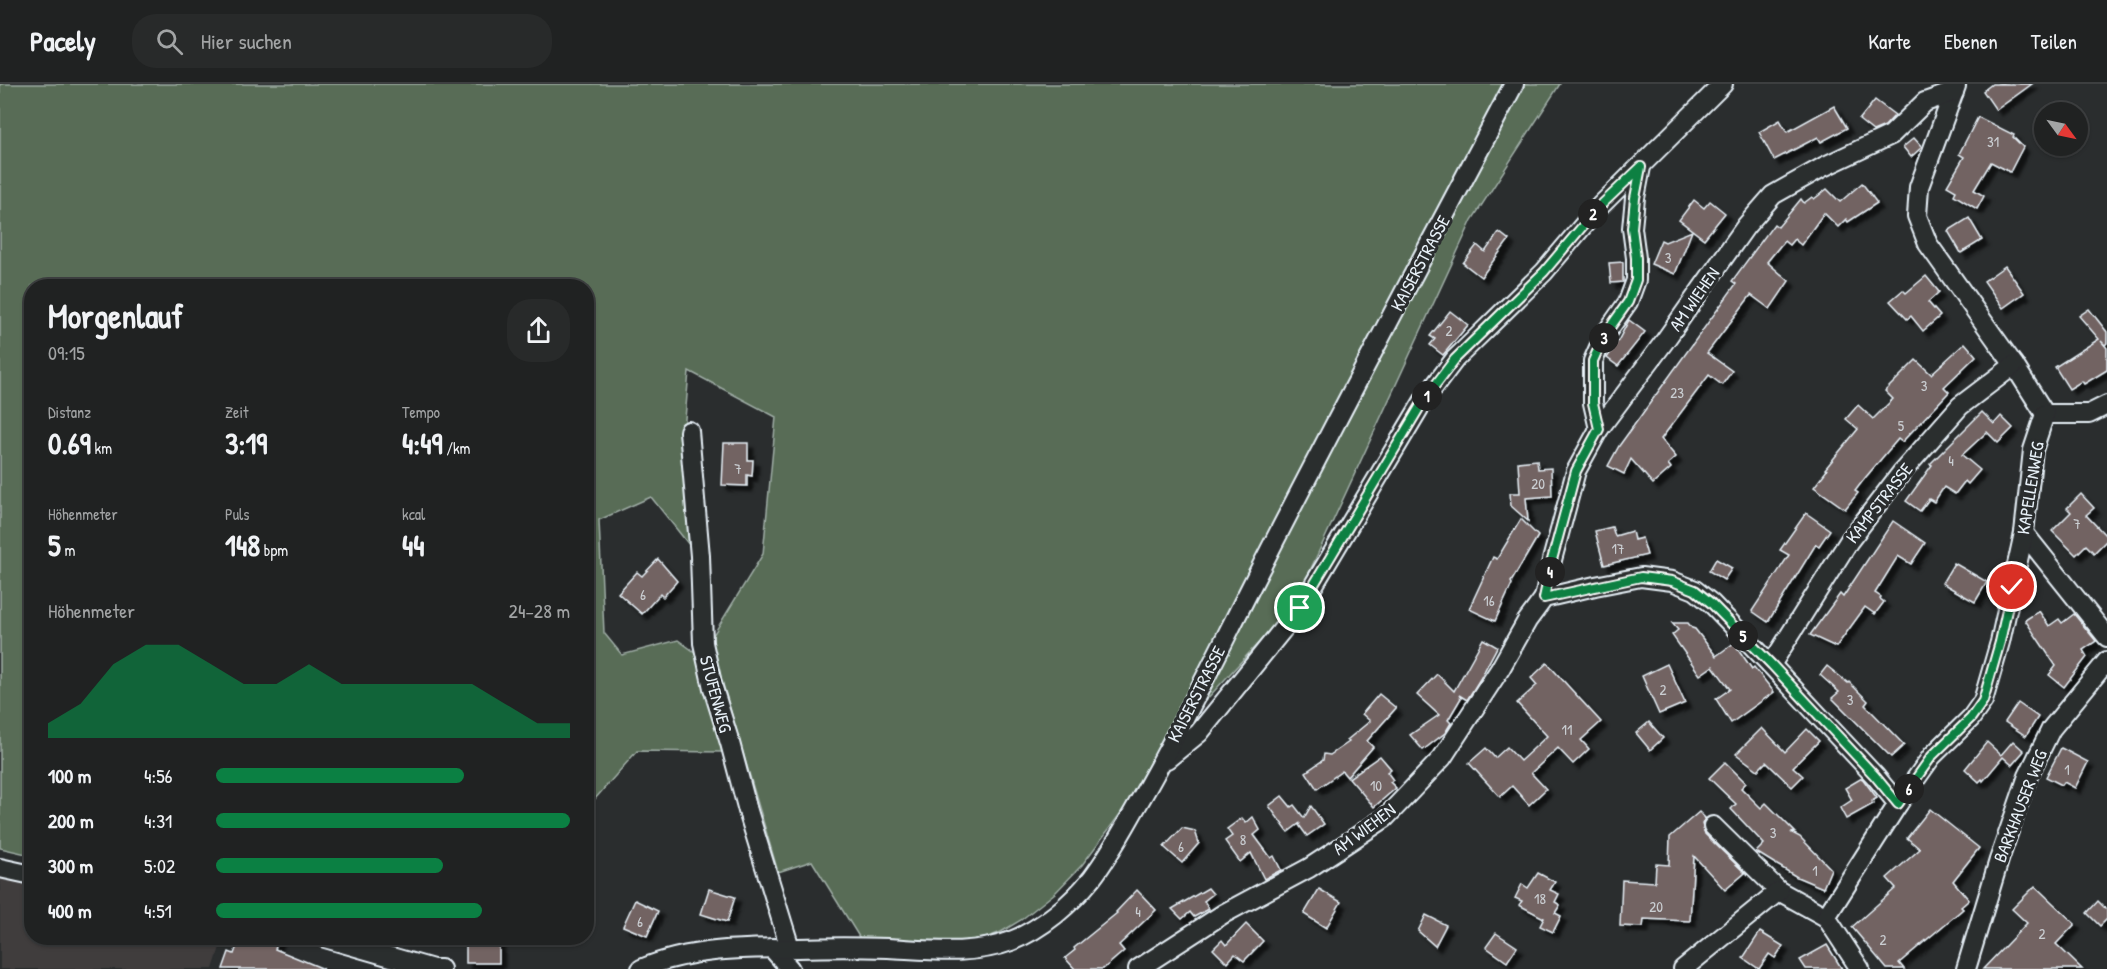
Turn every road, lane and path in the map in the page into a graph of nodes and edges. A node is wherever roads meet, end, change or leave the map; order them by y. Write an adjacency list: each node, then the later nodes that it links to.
1 (1514, 84): 15 (street, KAISERSTRASSE)
2 (1723, 84): 4 (street)
3 (1956, 88): 5 (street); 8 (street, AM WIEHEN)
4 (1641, 167): 8 (street); 15 (street)
5 (2014, 365): 7 (street); 14 (street, KAMPSTRASSE)
6 (2107, 405): 7 (street)
7 (2045, 414): 10 (street, KAPELLENWEG)
8 (1599, 429): 11 (street, AM WIEHEN)
9 (689, 431): 23 (street, STUFENWEG)
10 (2024, 533): 12 (street); 16 (street, KAPELLENWEG)
11 (1544, 598): 14 (street); 27 (street, AM WIEHEN)
12 (2107, 637)
13 (2107, 661): 30 (street, BARKHAUSER WEG)
14 (1772, 665): 16 (street)
15 (1160, 766): 23 (street, KAISERSTRASSE)
16 (1898, 804): 21 (street, KAPELLENWEG)
17 (1713, 826): 20 (street)
18 (0, 868): 19 (street)
19 (24, 873)
20 (1779, 891): 21 (street); 28 (street)
21 (1826, 917): 29 (street)
22 (349, 945): 24 (street)
23 (781, 948): 25 (street, KAISERSTRASSE); 26 (street)
24 (441, 969)
25 (641, 969)
26 (790, 969)
27 (1138, 969)
28 (1683, 969)
29 (1860, 969)
30 (1966, 969)

